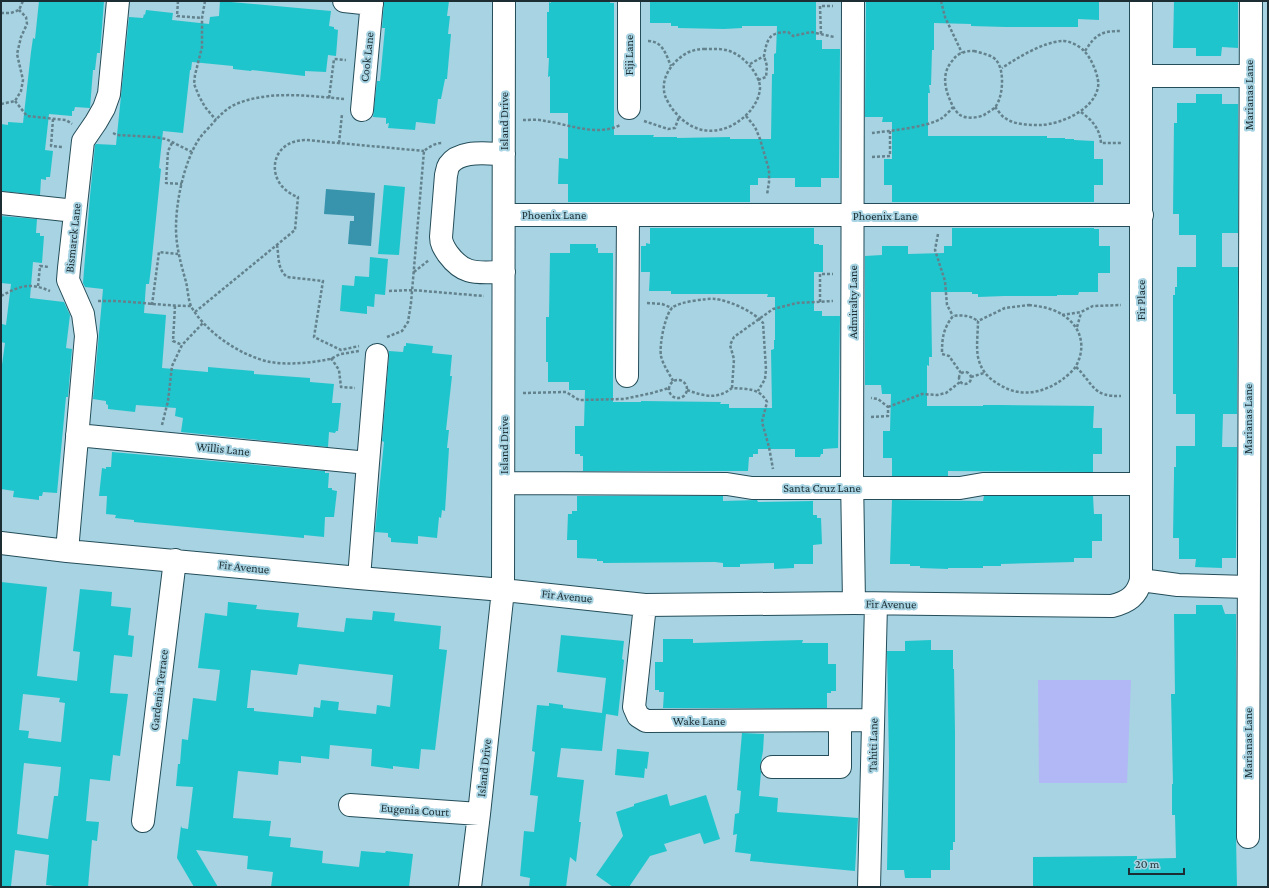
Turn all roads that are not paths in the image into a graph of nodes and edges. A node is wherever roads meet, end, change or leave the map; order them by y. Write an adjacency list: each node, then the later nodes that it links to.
1 (118, 1): 15 (street, Bismarck Lane)
2 (344, 1): 7 (street, Cook Lane)
3 (504, 1): 13 (street, Island Drive)
4 (629, 1): 12 (street, Fiji Lane)
5 (1141, 1): 9 (street, Fir Place)
6 (1251, 1): 10 (street, Marianas Lane)
7 (372, 2): 11 (street, Cook Lane)
8 (853, 3): 19 (street, Admiralty Lane)
9 (1141, 76): 10 (street); 18 (street, Fir Place)
10 (1249, 76): 32 (street, Marianas Lane)
11 (356, 103)
12 (631, 117)
13 (504, 154): 16 (street, Island Drive); 20 (street)
14 (1, 203): 15 (street)
15 (75, 211): 23 (street, Bismarck Lane)
16 (504, 215): 17 (street, Phoenix Lane); 20 (street, Island Drive)
17 (628, 215): 19 (street, Phoenix Lane); 22 (street)
18 (1142, 215): 19 (street, Phoenix Lane); 26 (street, Fir Place)
19 (854, 216): 27 (street, Admiralty Lane)
20 (504, 272): 25 (street, Island Drive)
21 (373, 347): 24 (street)
22 (627, 376)
23 (78, 435): 24 (street, Willis Lane); 29 (street, Bismarck Lane)
24 (368, 463): 31 (street)
25 (504, 483): 27 (street, Santa Cruz Lane); 34 (street, Island Drive)
26 (1140, 484): 27 (street, Santa Cruz Lane); 33 (street, Fir Place)
27 (852, 488): 35 (street, Admiralty Lane)
28 (1, 543): 29 (street, Fir Avenue)
29 (67, 551): 30 (street, Fir Avenue)
30 (175, 560): 31 (street, Fir Avenue); 43 (street, Gardenia Terrace)
31 (359, 578): 34 (street, Fir Avenue)
32 (1248, 587): 33 (street); 44 (street, Marianas Lane)
33 (1137, 588): 36 (street, Fir Avenue)
34 (503, 590): 37 (street, Fir Avenue); 42 (street, Island Drive)
35 (854, 603): 36 (street, Fir Avenue); 37 (street, Fir Avenue)
36 (876, 604): 38 (street, Tahiti Lane)
37 (645, 605): 39 (street, Wake Lane)
38 (874, 720): 39 (street, Wake Lane); 46 (street, Tahiti Lane)
39 (840, 721): 40 (street)
40 (772, 767)
41 (350, 805): 42 (street, Eugenia Court)
42 (479, 814): 45 (street, Island Drive)
43 (142, 821)
44 (1248, 837)
45 (470, 887)
46 (869, 887)

